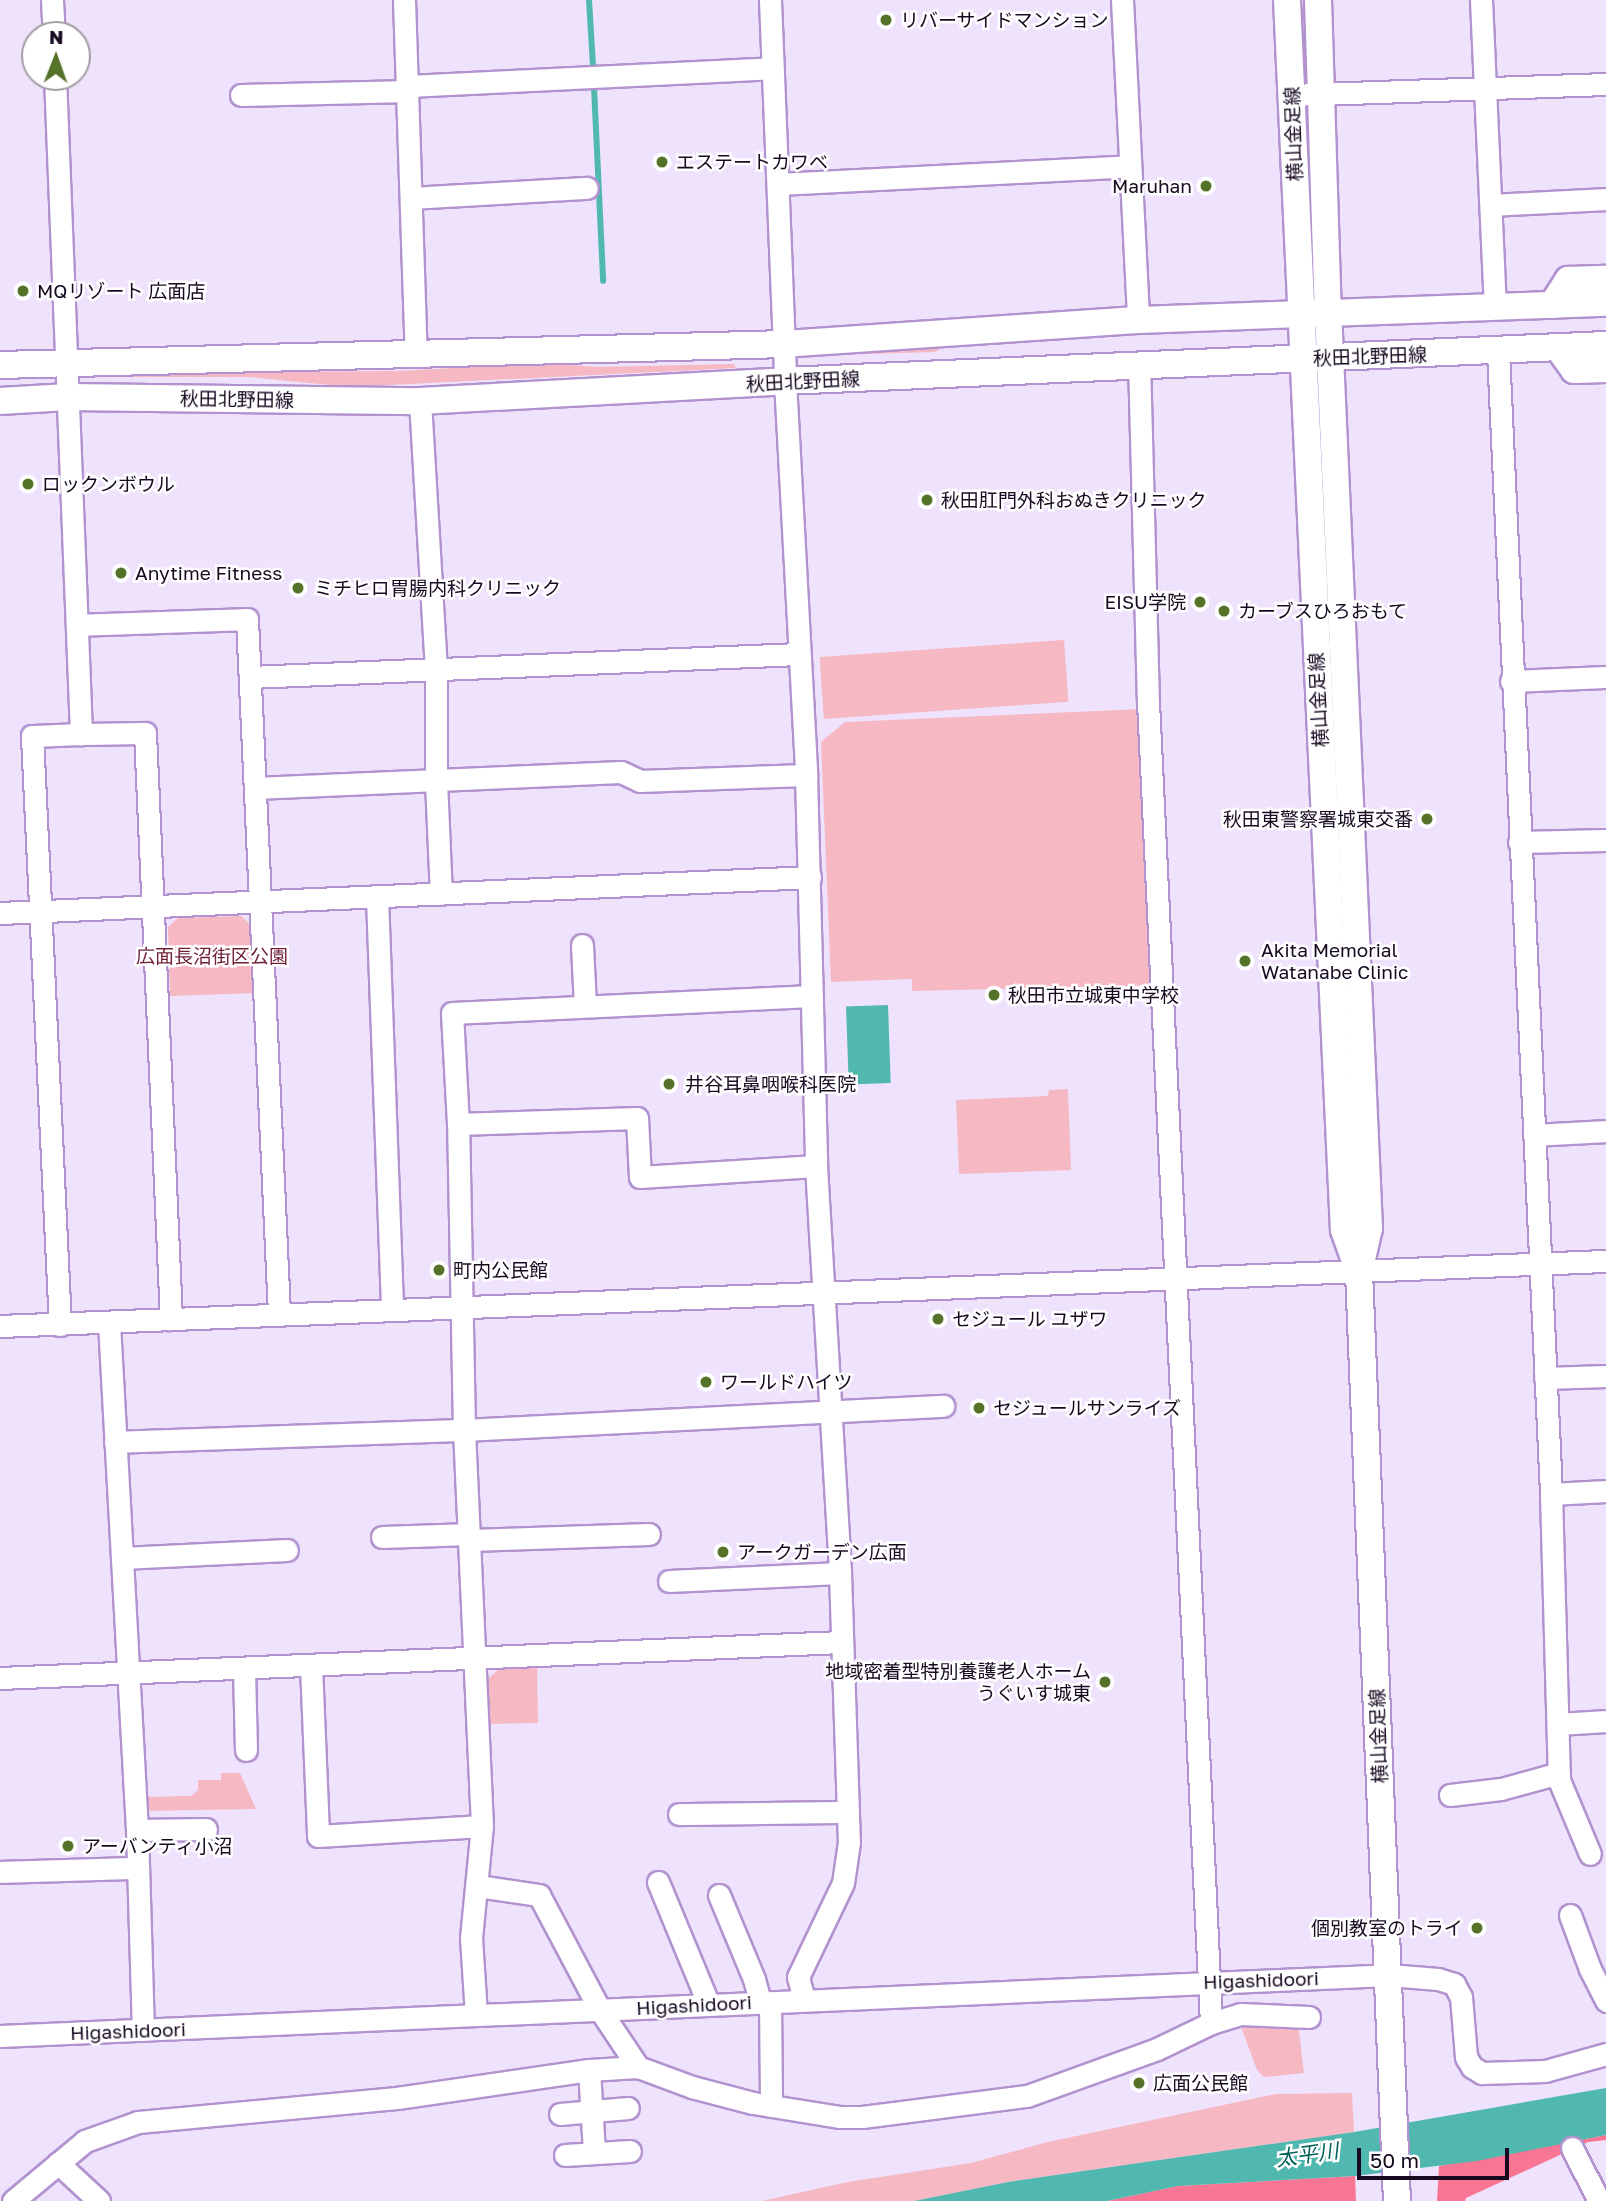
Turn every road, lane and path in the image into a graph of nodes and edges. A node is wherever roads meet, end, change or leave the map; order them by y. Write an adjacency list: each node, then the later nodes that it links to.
1 (52, 0): 8 (street)
2 (404, 0): 12 (street)
3 (770, 0): 9 (street)
4 (1122, 0): 17 (street)
5 (1287, 0): 16 (main road, 横山金足線)
6 (1318, 0): 14 (main road, 横山金足線)
7 (1481, 0): 11 (street)
8 (53, 21)
9 (773, 68): 12 (street); 18 (street)
10 (1606, 84): 11 (street)
11 (1485, 88): 14 (street); 22 (street)
12 (409, 89): 15 (street); 20 (street)
13 (56, 91): 37 (street)
14 (1322, 94): 16 (street); 27 (main road, 横山金足線)
15 (241, 95)
16 (1291, 95): 28 (main road, 横山金足線)
17 (1130, 166): 18 (street); 29 (street)
18 (779, 184): 30 (street)
19 (587, 188): 20 (street)
20 (412, 198): 34 (street)
21 (1606, 199): 22 (street)
22 (1491, 205): 26 (street)
23 (1606, 279): 25 (main road)
24 (1606, 303): 25 (main road, 秋田北野田線)
25 (1552, 305): 26 (main road, 秋田北野田線)
26 (1495, 307): 27 (main road, 秋田北野田線)
27 (1328, 312): 28 (main road, 秋田北野田線); 35 (main road, 横山金足線)
28 (1300, 313): 29 (main road, 秋田北野田線); 36 (main road, 横山金足線)
29 (1138, 320): 30 (main road, 秋田北野田線)
30 (784, 344): 34 (main road, 秋田北野田線); 41 (street)
31 (1606, 345): 32 (main road, 秋田北野田線)
32 (1559, 349): 33 (main road, 秋田北野田線); 40 (main road)
33 (1498, 352): 35 (main road, 秋田北野田線); 50 (street)
34 (416, 355): 37 (main road, 秋田北野田線)
35 (1330, 358): 36 (main road, 秋田北野田線); 55 (main road, 横山金足線)
36 (1301, 359): 39 (main road, 秋田北野田線); 56 (main road, 横山金足線)
37 (67, 362): 38 (main road, 秋田北野田線); 42 (street)
38 (0, 365)
39 (1139, 367): 41 (main road, 秋田北野田線); 76 (street)
40 (1606, 369)
41 (785, 381): 44 (main road, 秋田北野田線); 46 (street)
42 (68, 397): 43 (main road, 秋田北野田線); 44 (main road, 秋田北野田線); 45 (street)
43 (0, 401)
44 (420, 401): 47 (street)
45 (77, 625): 48 (street); 51 (street)
46 (799, 654): 47 (street); 52 (street)
47 (436, 670): 48 (street); 53 (street)
48 (250, 677): 54 (street)
49 (1606, 677): 50 (street)
50 (1511, 681): 58 (street)
51 (81, 734): 63 (street); 64 (street)
52 (806, 775): 53 (street); 59 (street)
53 (436, 781): 54 (street); 60 (street)
54 (255, 788): 62 (street)
55 (1351, 821): 56 (main road); 75 (main road, 横山金足線)
56 (1323, 823): 75 (main road, 横山金足線)
57 (1606, 840): 58 (street)
58 (1519, 842): 71 (street)
59 (810, 877): 60 (street); 67 (street)
60 (441, 894): 61 (street)
61 (377, 897): 62 (street); 79 (street)
62 (258, 902): 63 (street); 80 (street)
63 (151, 906): 64 (street); 81 (street)
64 (39, 912): 65 (street); 83 (street)
65 (0, 914)
66 (582, 944): 68 (street)
67 (813, 996): 68 (street); 72 (street)
68 (585, 1006): 69 (street)
69 (458, 1124): 72 (street); 78 (street)
70 (1606, 1131): 71 (street)
71 (1534, 1135): 74 (street)
72 (816, 1166): 77 (street)
73 (1606, 1261): 74 (street)
74 (1538, 1265): 75 (street); 86 (street)
75 (1359, 1272): 76 (street); 123 (main road, 横山金足線)
76 (1174, 1279): 77 (street); 124 (street)
77 (822, 1293): 78 (street); 88 (street)
78 (463, 1307): 79 (street); 89 (street)
79 (392, 1310): 80 (street)
80 (279, 1314): 81 (street)
81 (172, 1319): 82 (street)
82 (109, 1323): 83 (street); 90 (street)
83 (60, 1325): 84 (street)
84 (0, 1326)
85 (1606, 1376): 86 (street)
86 (1545, 1378): 92 (street)
87 (943, 1406): 88 (street)
88 (830, 1410): 89 (street); 98 (street)
89 (464, 1430): 90 (street); 95 (street)
90 (115, 1442): 97 (street)
91 (1606, 1490): 92 (street)
92 (1551, 1494): 107 (street)
93 (649, 1534): 95 (street)
94 (382, 1537): 95 (street)
95 (471, 1537): 101 (street)
96 (287, 1550): 97 (street)
97 (122, 1558): 104 (street)
98 (840, 1573): 99 (street); 100 (street)
99 (669, 1581)
100 (841, 1642): 101 (street); 111 (street)
101 (476, 1657): 102 (street); 113 (street)
102 (311, 1666): 103 (street); 113 (street)
103 (244, 1669): 104 (street); 108 (street)
104 (128, 1673): 105 (street); 115 (street)
105 (0, 1678)
106 (1606, 1721): 107 (street)
107 (1558, 1724): 109 (street)
108 (246, 1750)
109 (1559, 1773): 110 (street); 116 (street)
110 (1450, 1794)
111 (848, 1812): 112 (street); 125 (street)
112 (678, 1814)
113 (482, 1826): 120 (street)
114 (206, 1829): 115 (street)
115 (137, 1830): 117 (street)
116 (1590, 1854)
117 (138, 1868): 118 (street); 133 (street)
118 (0, 1872)
119 (658, 1882): 128 (street)
120 (478, 1886): 129 (street); 130 (street)
121 (719, 1895): 127 (street)
122 (1570, 1915): 126 (street)
123 (1389, 1975): 124 (street, Higashidoori); 135 (street, Higashidoori); 149 (main road, 横山金足線)
124 (1208, 1982): 125 (street, Higashidoori); 132 (street)
125 (804, 2000): 127 (street, Higashidoori)
126 (1606, 2001)
127 (765, 2002): 128 (street, Higashidoori); 138 (street)
128 (709, 2005): 129 (street, Higashidoori)
129 (600, 2010): 130 (street, Higashidoori); 136 (street)
130 (477, 2015): 133 (street, Higashidoori)
131 (1309, 2017): 132 (street)
132 (1211, 2023): 138 (street)
133 (143, 2030): 134 (street, Higashidoori)
134 (0, 2036)
135 (1606, 2054)
136 (638, 2067): 137 (street); 138 (street)
137 (589, 2070): 140 (street); 146 (street)
138 (771, 2106)
139 (628, 2108): 140 (street)
140 (592, 2111): 141 (street); 144 (street)
141 (560, 2113)
142 (1572, 2148): 150 (street)
143 (629, 2151): 144 (street)
144 (594, 2152): 145 (street)
145 (565, 2155)
146 (58, 2163): 147 (street); 148 (street)
147 (13, 2201)
148 (99, 2201)
149 (1397, 2201)
150 (1599, 2201)

